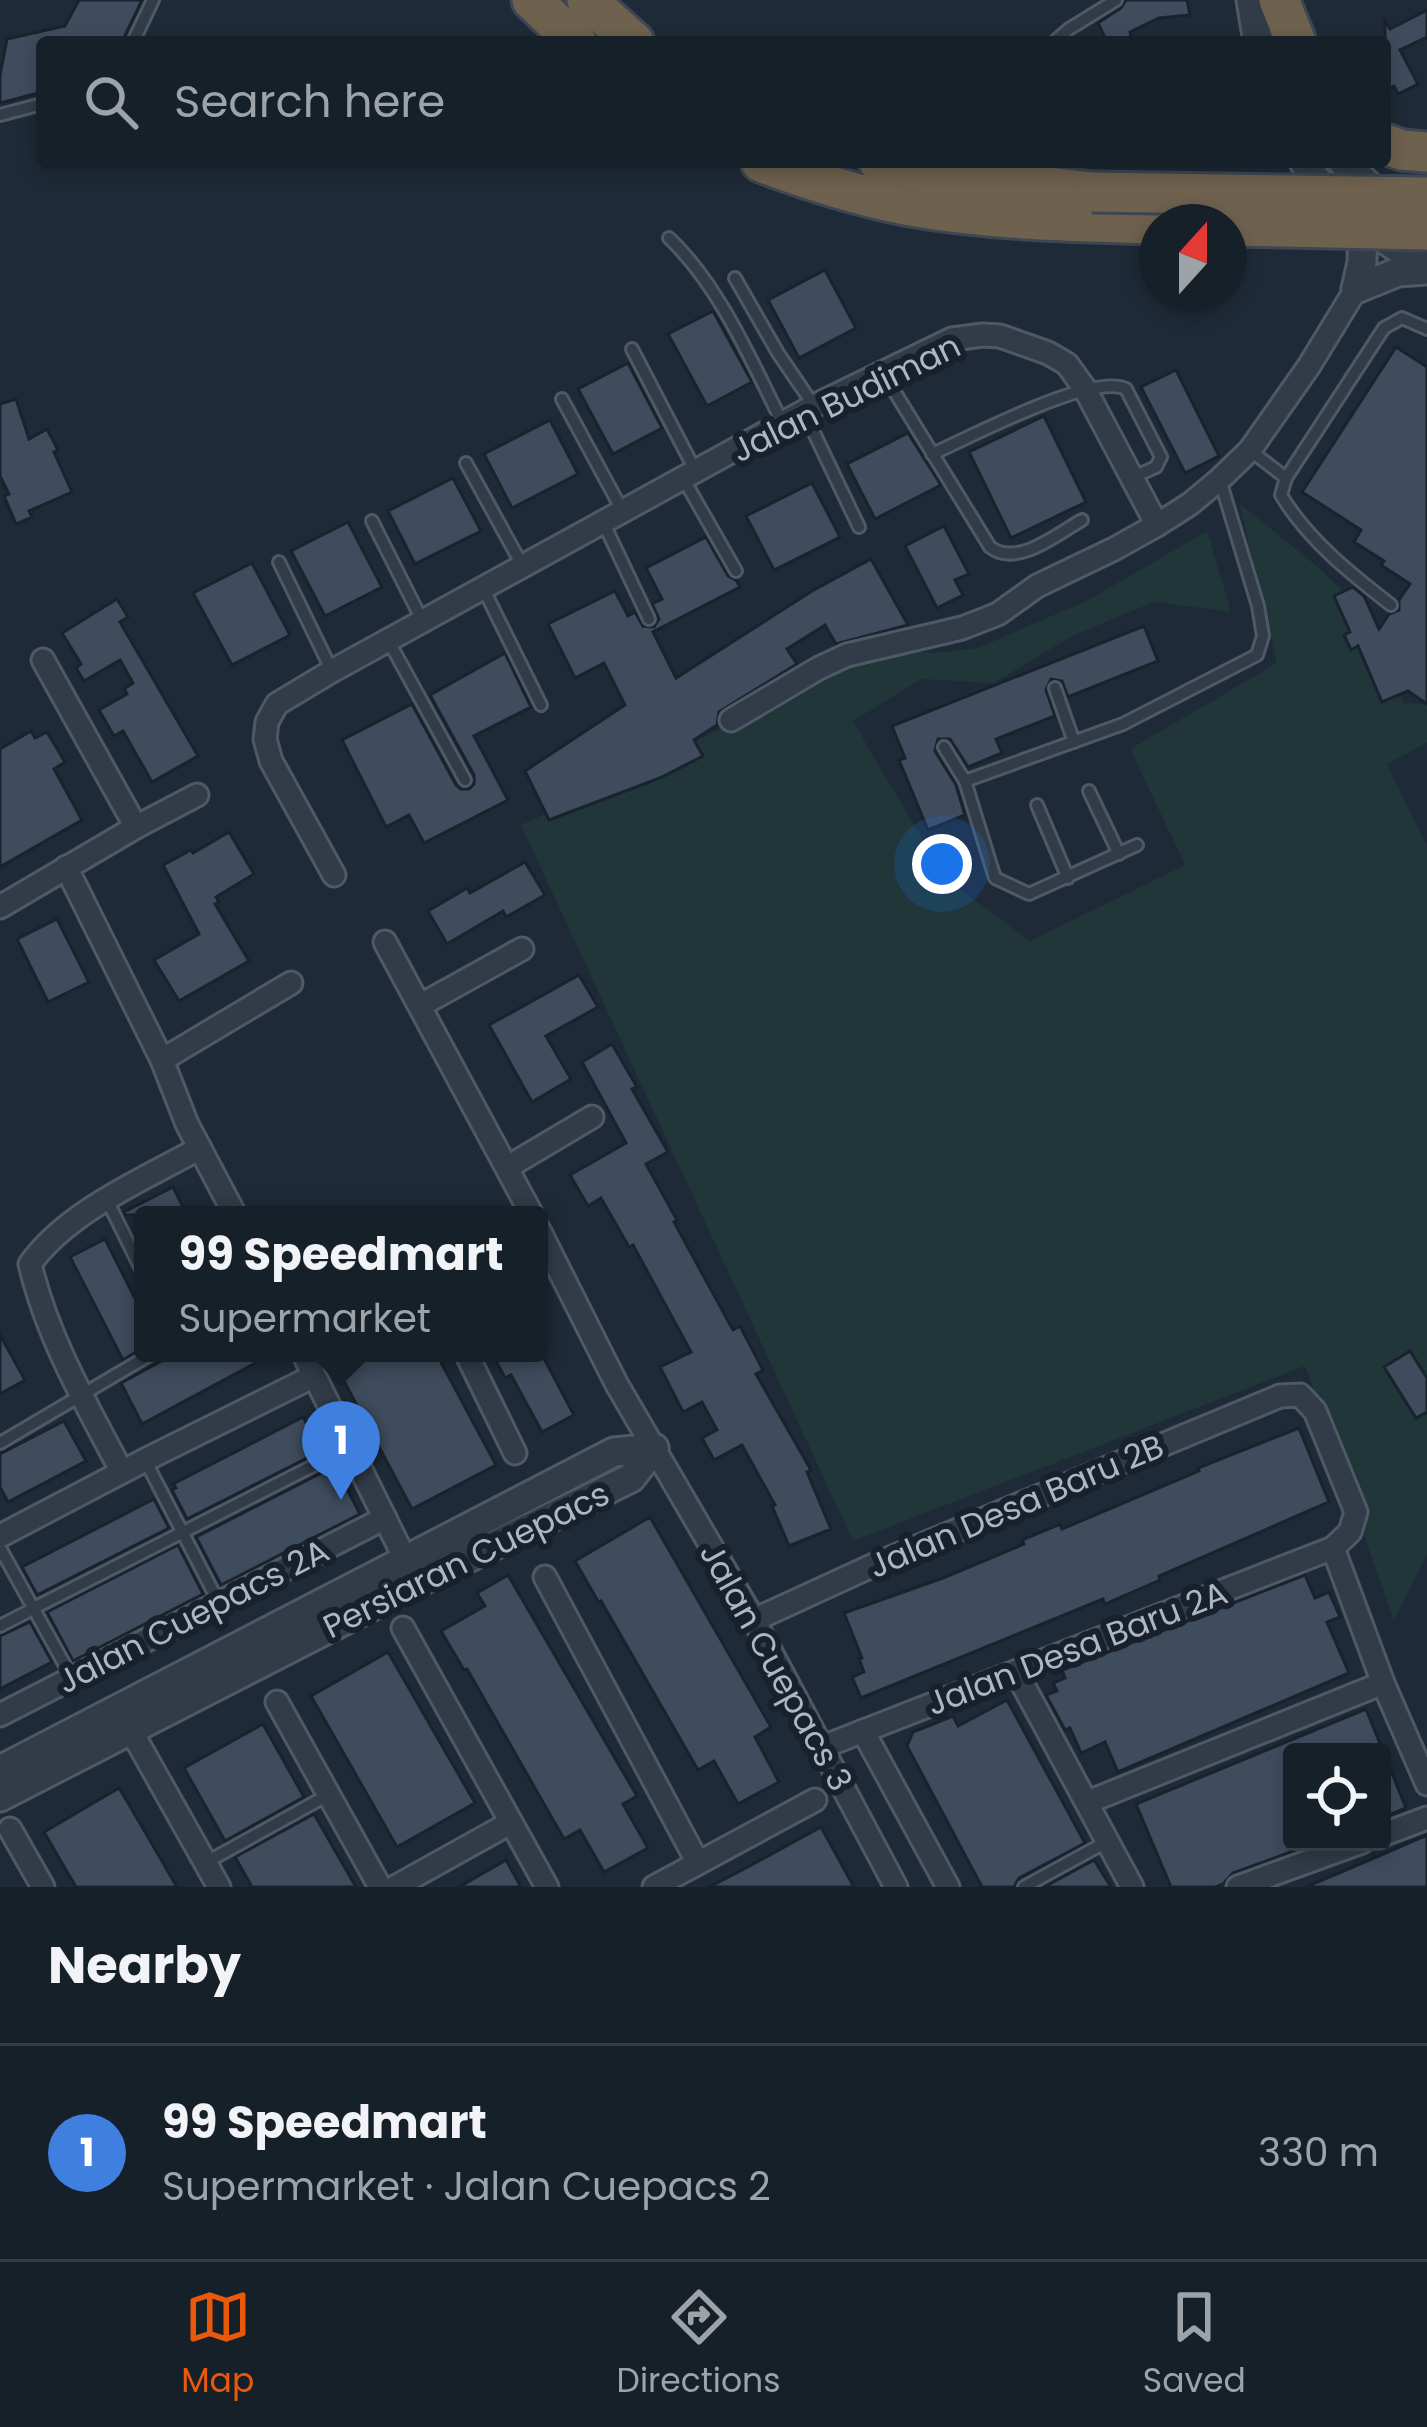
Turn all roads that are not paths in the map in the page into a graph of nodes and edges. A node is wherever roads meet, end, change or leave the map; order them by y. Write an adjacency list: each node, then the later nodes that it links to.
1 (153, 0): 7 (lane)
2 (532, 0): 8 (highway)
3 (587, 0): 9 (highway)
4 (1116, 0): 10 (lane)
5 (1251, 0): 11 (street)
6 (1279, 0): 12 (highway)
7 (136, 36)
8 (570, 36)
9 (627, 36)
10 (1060, 36)
11 (1257, 36)
12 (1290, 36)
13 (36, 106): 14 (lane)
14 (0, 115)
15 (1391, 147): 16 (highway)
16 (1427, 152)
17 (777, 168): 22 (highway)
18 (898, 168): 21 (highway, bridge)
19 (1308, 168): 23 (street)
20 (1350, 168): 25 (street)
21 (1427, 196)
22 (1139, 224)
23 (1363, 224): 27 (street); 29 (street)
24 (1247, 226): 25 (highway, bridge)
25 (1427, 230)
26 (669, 238): 36 (lane)
27 (1427, 269): 29 (street)
28 (735, 278): 35 (lane)
29 (1356, 289): 37 (street)
30 (1427, 329): 42 (lane)
31 (632, 349): 40 (lane)
32 (883, 373): 33 (street, Jalan Budiman); 35 (street, Jalan Budiman); 38 (lane)
33 (1085, 389): 38 (lane); 41 (street, Jalan Budiman); 41 (lane)
34 (562, 399): 44 (lane)
35 (809, 409): 36 (street, Jalan Budiman); 48 (lane)
36 (783, 424): 40 (street, Jalan Budiman)
37 (1250, 450): 42 (lane); 43 (street)
38 (932, 454): 45 (lane)
39 (466, 463): 50 (lane)
40 (690, 475): 44 (street, Jalan Budiman); 51 (lane)
41 (1131, 478): 47 (street, Jalan Budiman)
42 (1286, 478): 53 (lane)
43 (1220, 479): 47 (street); 62 (lane)
44 (612, 515): 50 (street, Jalan Budiman); 54 (lane)
45 (1082, 520)
46 (372, 521): 55 (lane)
47 (1156, 525): 61 (street)
48 (859, 527)
49 (279, 562): 58 (lane)
50 (523, 566): 52 (street, Jalan Budiman)
51 (736, 571)
52 (483, 588): 55 (street, Jalan Budiman); 60 (lane)
53 (1391, 605)
54 (649, 619)
55 (423, 622): 56 (street, Jalan Budiman)
56 (388, 640): 58 (street, Jalan Budiman); 64 (lane)
57 (43, 660): 69 (street)
58 (332, 671): 73 (street, Jalan Budiman)
59 (1054, 688): 62 (lane)
60 (541, 705)
61 (731, 721)
62 (1074, 742): 65 (lane)
63 (944, 747): 65 (lane)
64 (464, 780)
65 (965, 781): 74 (lane)
66 (1089, 791): 71 (lane)
67 (197, 795): 69 (street)
68 (1037, 805): 74 (lane)
69 (136, 827): 72 (street)
70 (1136, 845): 71 (lane)
71 (1119, 854): 74 (lane)
72 (66, 868): 75 (street); 80 (street)
73 (334, 875)
74 (1068, 878)
75 (0, 907)
76 (385, 941): 79 (street)
77 (522, 949): 79 (street)
78 (291, 983): 80 (street)
79 (421, 1005): 83 (street)
80 (162, 1060): 82 (street)
81 (592, 1117): 83 (street)
82 (200, 1148): 84 (street); 85 (street)
83 (508, 1167): 86 (street)
84 (106, 1199): 88 (lane); 93 (street)
85 (230, 1206)
86 (528, 1206)
87 (548, 1248): 96 (street, Jalan Cuepacs 3)
88 (134, 1255)
89 (138, 1362): 93 (lane)
90 (307, 1362): 92 (street)
91 (470, 1362): 97 (street)
92 (314, 1376): 95 (street); 98 (street)
93 (82, 1397): 94 (lane); 99 (street)
94 (0, 1443)
95 (350, 1447): 100 (street); 101 (lane)
96 (654, 1448): 105 (street, Persiaran Cuepacs); 109 (street, Jalan Cuepacs 3)
97 (515, 1453)
98 (145, 1460): 99 (street); 101 (lane)
99 (122, 1472): 102 (street)
100 (385, 1518): 105 (street); 107 (street, Jalan Cuepacs 2A)
101 (182, 1532): 107 (lane); 108 (lane)
102 (0, 1536)
103 (0, 1548): 108 (lane)
104 (1333, 1548): 109 (street, Jalan Desa Baru 2B); 112 (street, Jalan Desa Baru 2A); 114 (street)
105 (411, 1571): 117 (street, Persiaran Cuepacs)
106 (545, 1577): 133 (street)
107 (219, 1603): 113 (street, Jalan Cuepacs 2A)
108 (30, 1610): 110 (lane); 113 (lane)
109 (754, 1620): 119 (street, Jalan Cuepacs 3)
110 (0, 1627)
111 (404, 1628): 127 (street)
112 (1016, 1672): 118 (street, Jalan Desa Baru 2A); 125 (street)
113 (72, 1678): 116 (street, Jalan Cuepacs 2A)
114 (1383, 1683): 121 (street); 125 (street)
115 (277, 1702): 122 (street)
116 (0, 1715)
117 (124, 1719): 120 (street, Persiaran Cuepacs); 123 (street, Persiaran Cuepacs); 132 (street)
118 (863, 1731): 119 (street, Jalan Desa Baru 2A); 141 (street)
119 (820, 1748): 140 (street, Jalan Cuepacs 3)
120 (0, 1770)
121 (1427, 1784)
122 (328, 1795): 132 (lane); 136 (street)
123 (0, 1797)
124 (815, 1800): 133 (street)
125 (1088, 1802): 130 (street)
126 (1427, 1818): 129 (street)
127 (510, 1822): 137 (street); 138 (street)
128 (10, 1829): 134 (street)
129 (1391, 1832)
130 (1108, 1841): 142 (lane); 143 (street)
131 (1337, 1851): 144 (street)
132 (205, 1863): 135 (street)
133 (698, 1863): 139 (street)
134 (43, 1887)
135 (219, 1887)
136 (380, 1887)
137 (394, 1887)
138 (548, 1887)
139 (654, 1887)
140 (896, 1887)
141 (948, 1887)
142 (1024, 1887)
143 (1132, 1887)
144 (1238, 1887)

